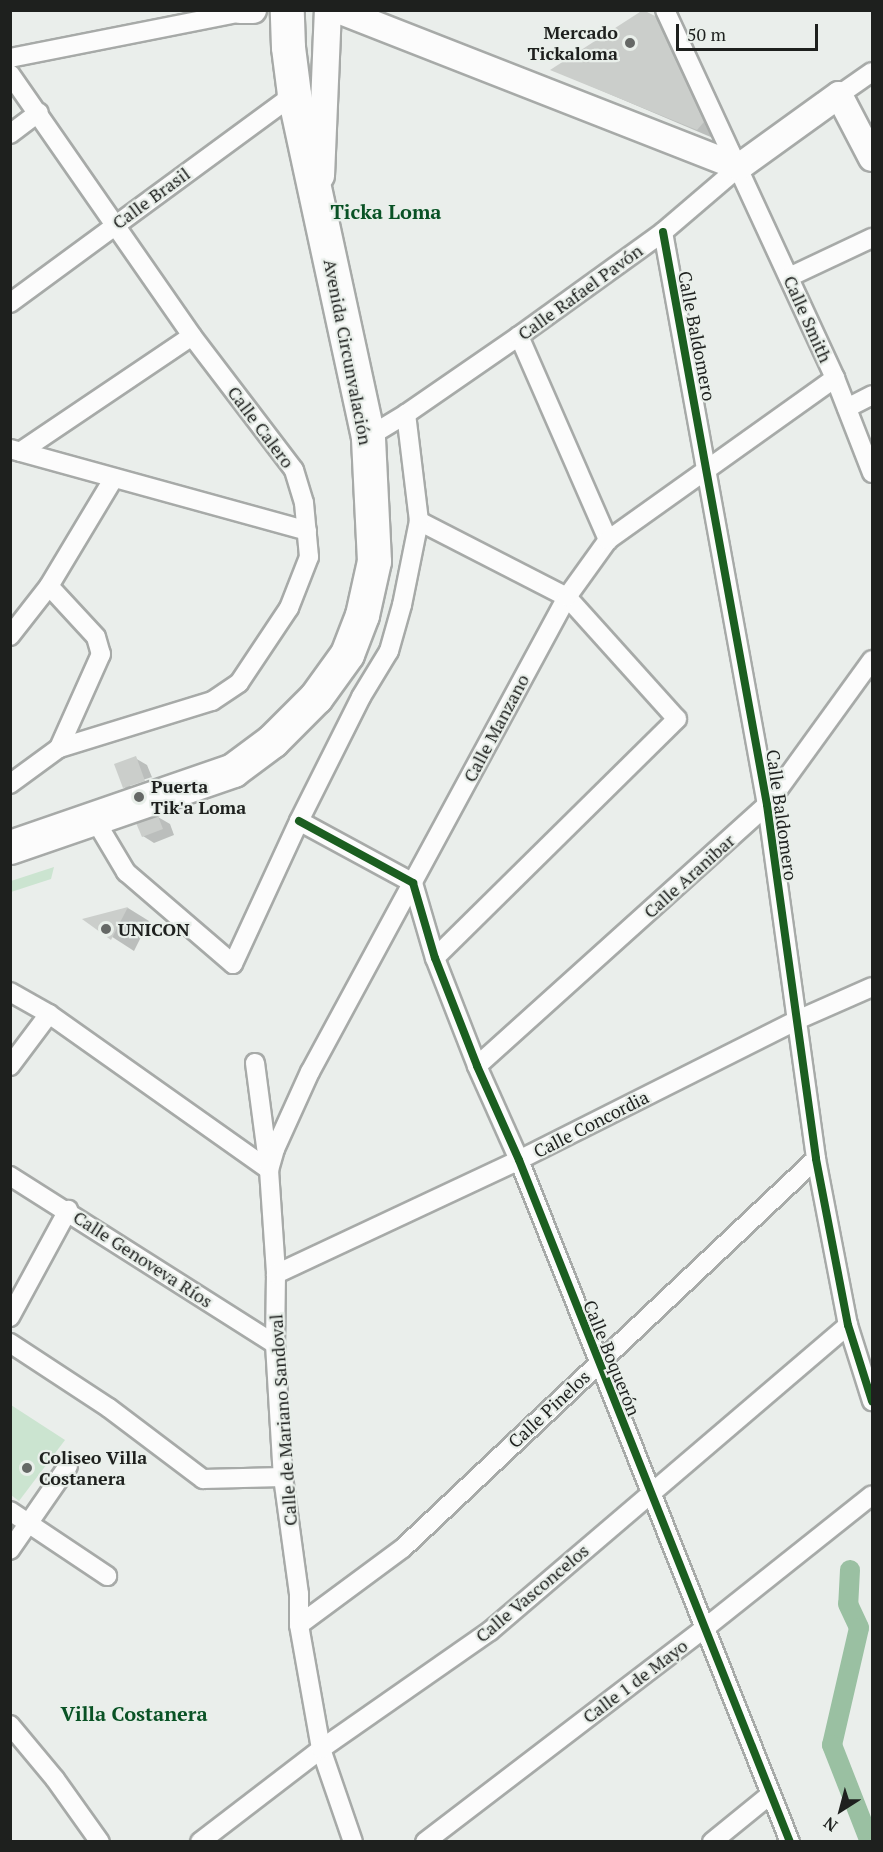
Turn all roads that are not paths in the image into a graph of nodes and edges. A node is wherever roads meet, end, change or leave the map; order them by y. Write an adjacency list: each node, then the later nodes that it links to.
1 (287, 10): 9 (highway, Avenida Circunvalación)
2 (328, 10): 15 (main road)
3 (338, 10): 14 (main road)
4 (665, 10): 14 (street, Calle Smith)
5 (245, 11): 6 (street)
6 (10, 58)
7 (873, 72): 10 (street, Calle Rafael Pavón)
8 (10, 74): 11 (street, Calle Calero)
9 (294, 94): 15 (highway, Avenida Circunvalación); 16 (street, Calle Brasil)
10 (839, 94): 13 (main road); 14 (main road, Calle Rafael Pavón)
11 (39, 112): 12 (street); 16 (street, Calle Calero)
12 (10, 134)
13 (873, 158)
14 (739, 167): 17 (street, Calle Rafael Pavón); 19 (street, Calle Smith)
15 (320, 212): 27 (highway, Avenida Circunvalación)
16 (114, 225): 20 (street, Calle Brasil); 21 (street, Calle Calero)
17 (663, 232): 22 (street, Calle Rafael Pavón); 30 (street, Calle Baldomero)
18 (873, 238): 19 (street)
19 (789, 277): 23 (street, Calle Smith)
20 (10, 303)
21 (192, 336): 28 (street); 33 (street, Calle Calero)
22 (519, 336): 26 (street, Calle Rafael Pavón); 34 (street)
23 (835, 378): 25 (street, Calle Smith); 30 (street, Calle Manzano)
24 (873, 395): 25 (street)
25 (847, 408): 29 (street, Calle Smith)
26 (406, 414): 27 (street, Calle Rafael Pavón); 32 (street)
27 (368, 437): 42 (highway, Avenida Circunvalación)
28 (15, 451): 31 (street)
29 (872, 466)
30 (707, 470): 34 (street, Calle Manzano); 41 (street, Calle Baldomero)
31 (114, 478): 33 (street); 35 (street)
32 (419, 521): 36 (street); 43 (street)
33 (307, 531): 39 (street, Calle Calero)
34 (608, 540): 36 (street, Calle Manzano)
35 (49, 586): 37 (street); 39 (street)
36 (567, 597): 45 (street, Calle Manzano); 46 (street)
37 (10, 636)
38 (873, 660): 41 (street, Calle Aranibar)
39 (59, 748): 40 (street, Calle Calero)
40 (10, 784)
41 (767, 805): 50 (street, Calle Baldomero); 53 (street, Calle Aranibar)
42 (95, 820): 43 (street); 44 (highway, Avenida Circunvalación)
43 (299, 821): 45 (street)
44 (10, 847)
45 (413, 883): 46 (street, Calle Boquerón); 56 (street, Calle Manzano)
46 (435, 958): 53 (street, Calle Boquerón)
47 (873, 987): 50 (street, Calle Concordia)
48 (10, 992): 49 (street)
49 (49, 1014): 52 (street); 56 (street)
50 (795, 1021): 54 (street, Calle Baldomero); 55 (street, Calle Concordia)
51 (255, 1063): 56 (street, Calle de Mariano Sandoval)
52 (10, 1066)
53 (477, 1066): 55 (street, Calle Boquerón)
54 (816, 1159): 61 (street, Calle Baldomero); 64 (street, Calle Pinelos)
55 (519, 1160): 59 (street, Calle Concordia); 64 (street, Calle Boquerón)
56 (269, 1170): 59 (street, Calle de Mariano Sandoval)
57 (10, 1176): 58 (street, Calle Genoveva Ríos)
58 (68, 1210): 60 (street); 63 (street, Calle Genoveva Ríos)
59 (276, 1274): 63 (street, Calle de Mariano Sandoval)
60 (10, 1317)
61 (848, 1325): 65 (street, Calle Baldomero); 68 (street, Calle Vasconcelos)
62 (10, 1343): 67 (street)
63 (275, 1344): 67 (street, Calle de Mariano Sandoval)
64 (597, 1363): 68 (street, Calle Boquerón); 74 (street, Calle Pinelos)
65 (873, 1401)
66 (68, 1466): 71 (street)
67 (283, 1477): 74 (street, Calle de Mariano Sandoval)
68 (650, 1492): 75 (street, Calle Boquerón); 77 (street, Calle Vasconcelos)
69 (873, 1495): 75 (street, Calle 1 de Mayo)
70 (10, 1511): 71 (street)
71 (29, 1523): 72 (street); 73 (street)
72 (10, 1550)
73 (107, 1576)
74 (299, 1624): 77 (street, Calle de Mariano Sandoval)
75 (705, 1628): 78 (street, Calle Boquerón); 82 (street, Calle 1 de Mayo)
76 (10, 1725): 79 (street)
77 (321, 1749): 80 (street, Calle Vasconcelos); 81 (street, Calle de Mariano Sandoval)
78 (771, 1794): 83 (street); 84 (street, Calle Boquerón)
79 (100, 1842)
80 (200, 1842)
81 (353, 1842)
82 (424, 1842)
83 (712, 1842)
84 (790, 1842)

